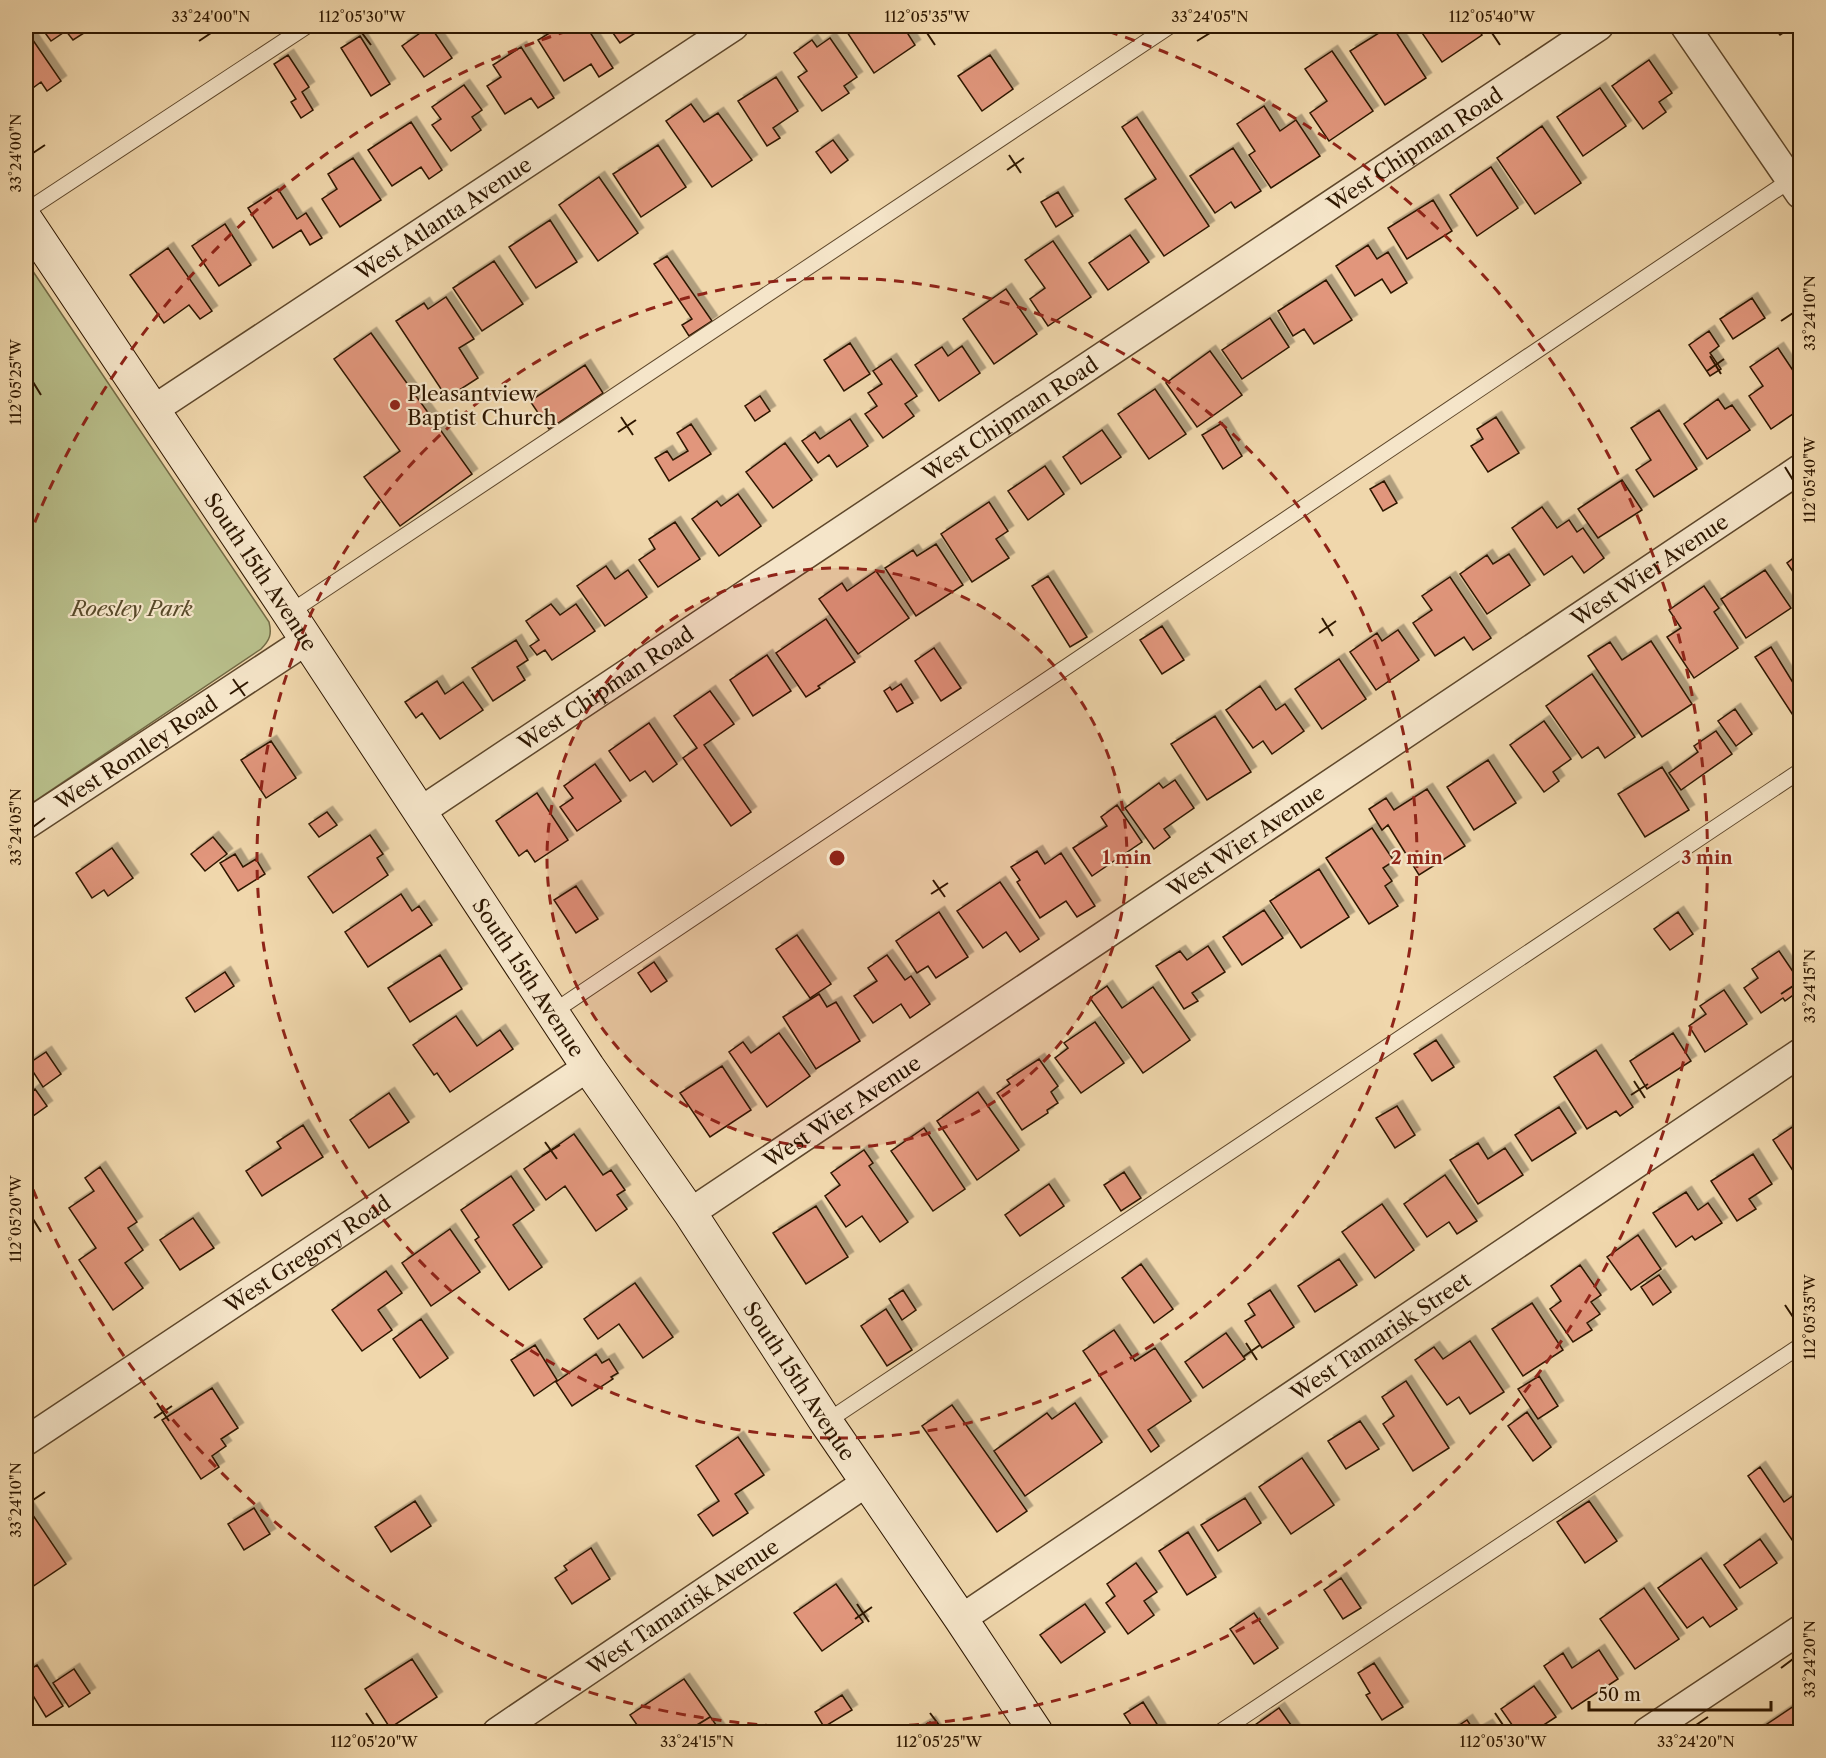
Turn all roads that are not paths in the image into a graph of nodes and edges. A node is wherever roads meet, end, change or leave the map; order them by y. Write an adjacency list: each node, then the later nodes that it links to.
1 (307, 26): 7 (lane)
2 (734, 26): 9 (street, West Atlanta Avenue)
3 (1170, 26): 11 (lane)
4 (1599, 26): 13 (street, West Chipman Road)
5 (1685, 26): 6 (street)
6 (1797, 182): 15 (lane)
7 (26, 211)
8 (26, 220): 9 (street, South 15th Avenue)
9 (153, 410): 11 (street, South 15th Avenue)
10 (1800, 469): 18 (street, West Wier Avenue)
11 (298, 627): 13 (street, South 15th Avenue); 14 (street, West Romley Road)
12 (1800, 771): 20 (lane)
13 (421, 812): 15 (street, South 15th Avenue)
14 (26, 825)
15 (552, 1012): 17 (street, South 15th Avenue)
16 (1800, 1053): 23 (street, West Tamarisk Street)
17 (588, 1067): 18 (street, South 15th Avenue); 21 (street, West Gregory Road)
18 (690, 1213): 20 (street, South 15th Avenue)
19 (1800, 1346): 27 (lane)
20 (826, 1422): 22 (street, South 15th Avenue)
21 (26, 1442)
22 (867, 1482): 23 (street, South 15th Avenue); 25 (street, West Tamarisk Avenue)
23 (961, 1619): 26 (street, South 15th Avenue)
24 (1800, 1629): 28 (street)
25 (497, 1732)
26 (1036, 1732)
27 (1220, 1732)
28 (1647, 1732)

